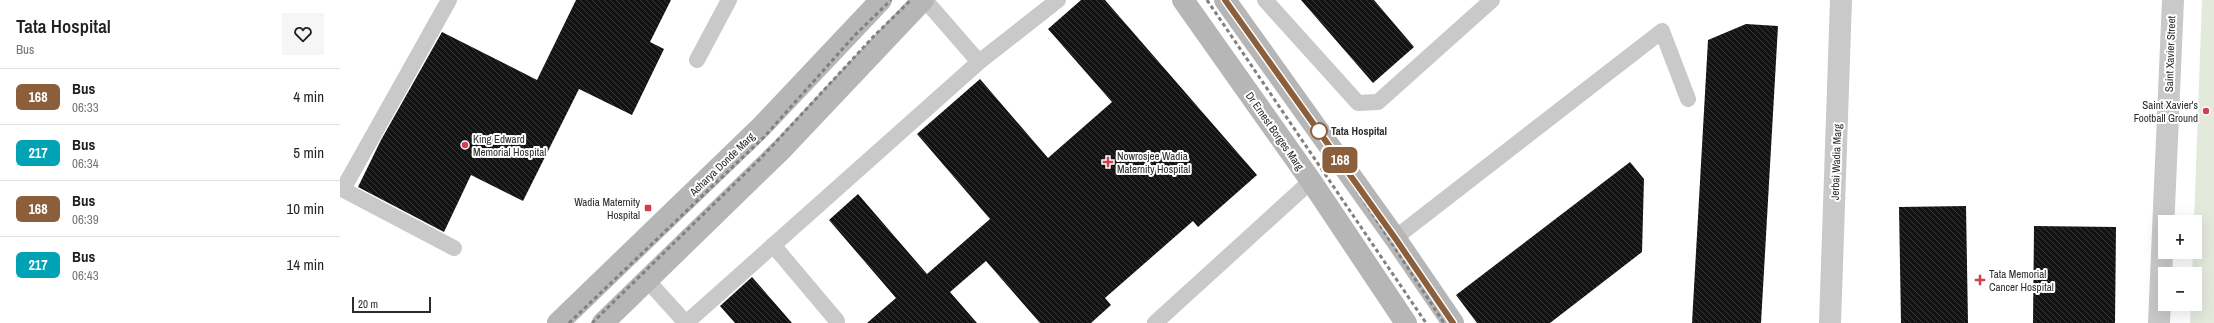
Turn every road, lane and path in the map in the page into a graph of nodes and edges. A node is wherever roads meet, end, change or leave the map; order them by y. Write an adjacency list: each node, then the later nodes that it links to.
1 (449, 0): 17 (lane)
2 (729, 0): 12 (lane)
3 (924, 0): 13 (lane); 18 (main road)
4 (1058, 0): 13 (lane)
5 (1183, 0): 16 (main road, Dr Ernest Borges Marg)
6 (1224, 0): 19 (main road)
7 (1264, 0): 8 (lane)
8 (1492, 0)
9 (1841, 0): 30 (street, Jerbai Wadia Marg)
10 (2173, 0): 31 (street, Saint Xavier Street)
11 (877, 1): 15 (main road, Acharya Donde Marg)
12 (697, 60)
13 (979, 62): 20 (lane)
14 (1688, 99): 19 (lane)
15 (712, 175): 18 (main road); 25 (main road, Acharya Donde Marg)
16 (1310, 181): 28 (lane); 29 (main road, Dr Ernest Borges Marg)
17 (341, 188): 21 (lane)
18 (731, 198): 22 (main road)
19 (1395, 238): 23 (main road)
20 (773, 245): 24 (lane); 27 (lane)
21 (454, 248)
22 (647, 280): 26 (main road); 27 (lane)
23 (1444, 320)
24 (837, 321)
25 (558, 323)
26 (603, 323)
27 (686, 323)
28 (1156, 323)
29 (1406, 323)
30 (1830, 323)
31 (2159, 323)

